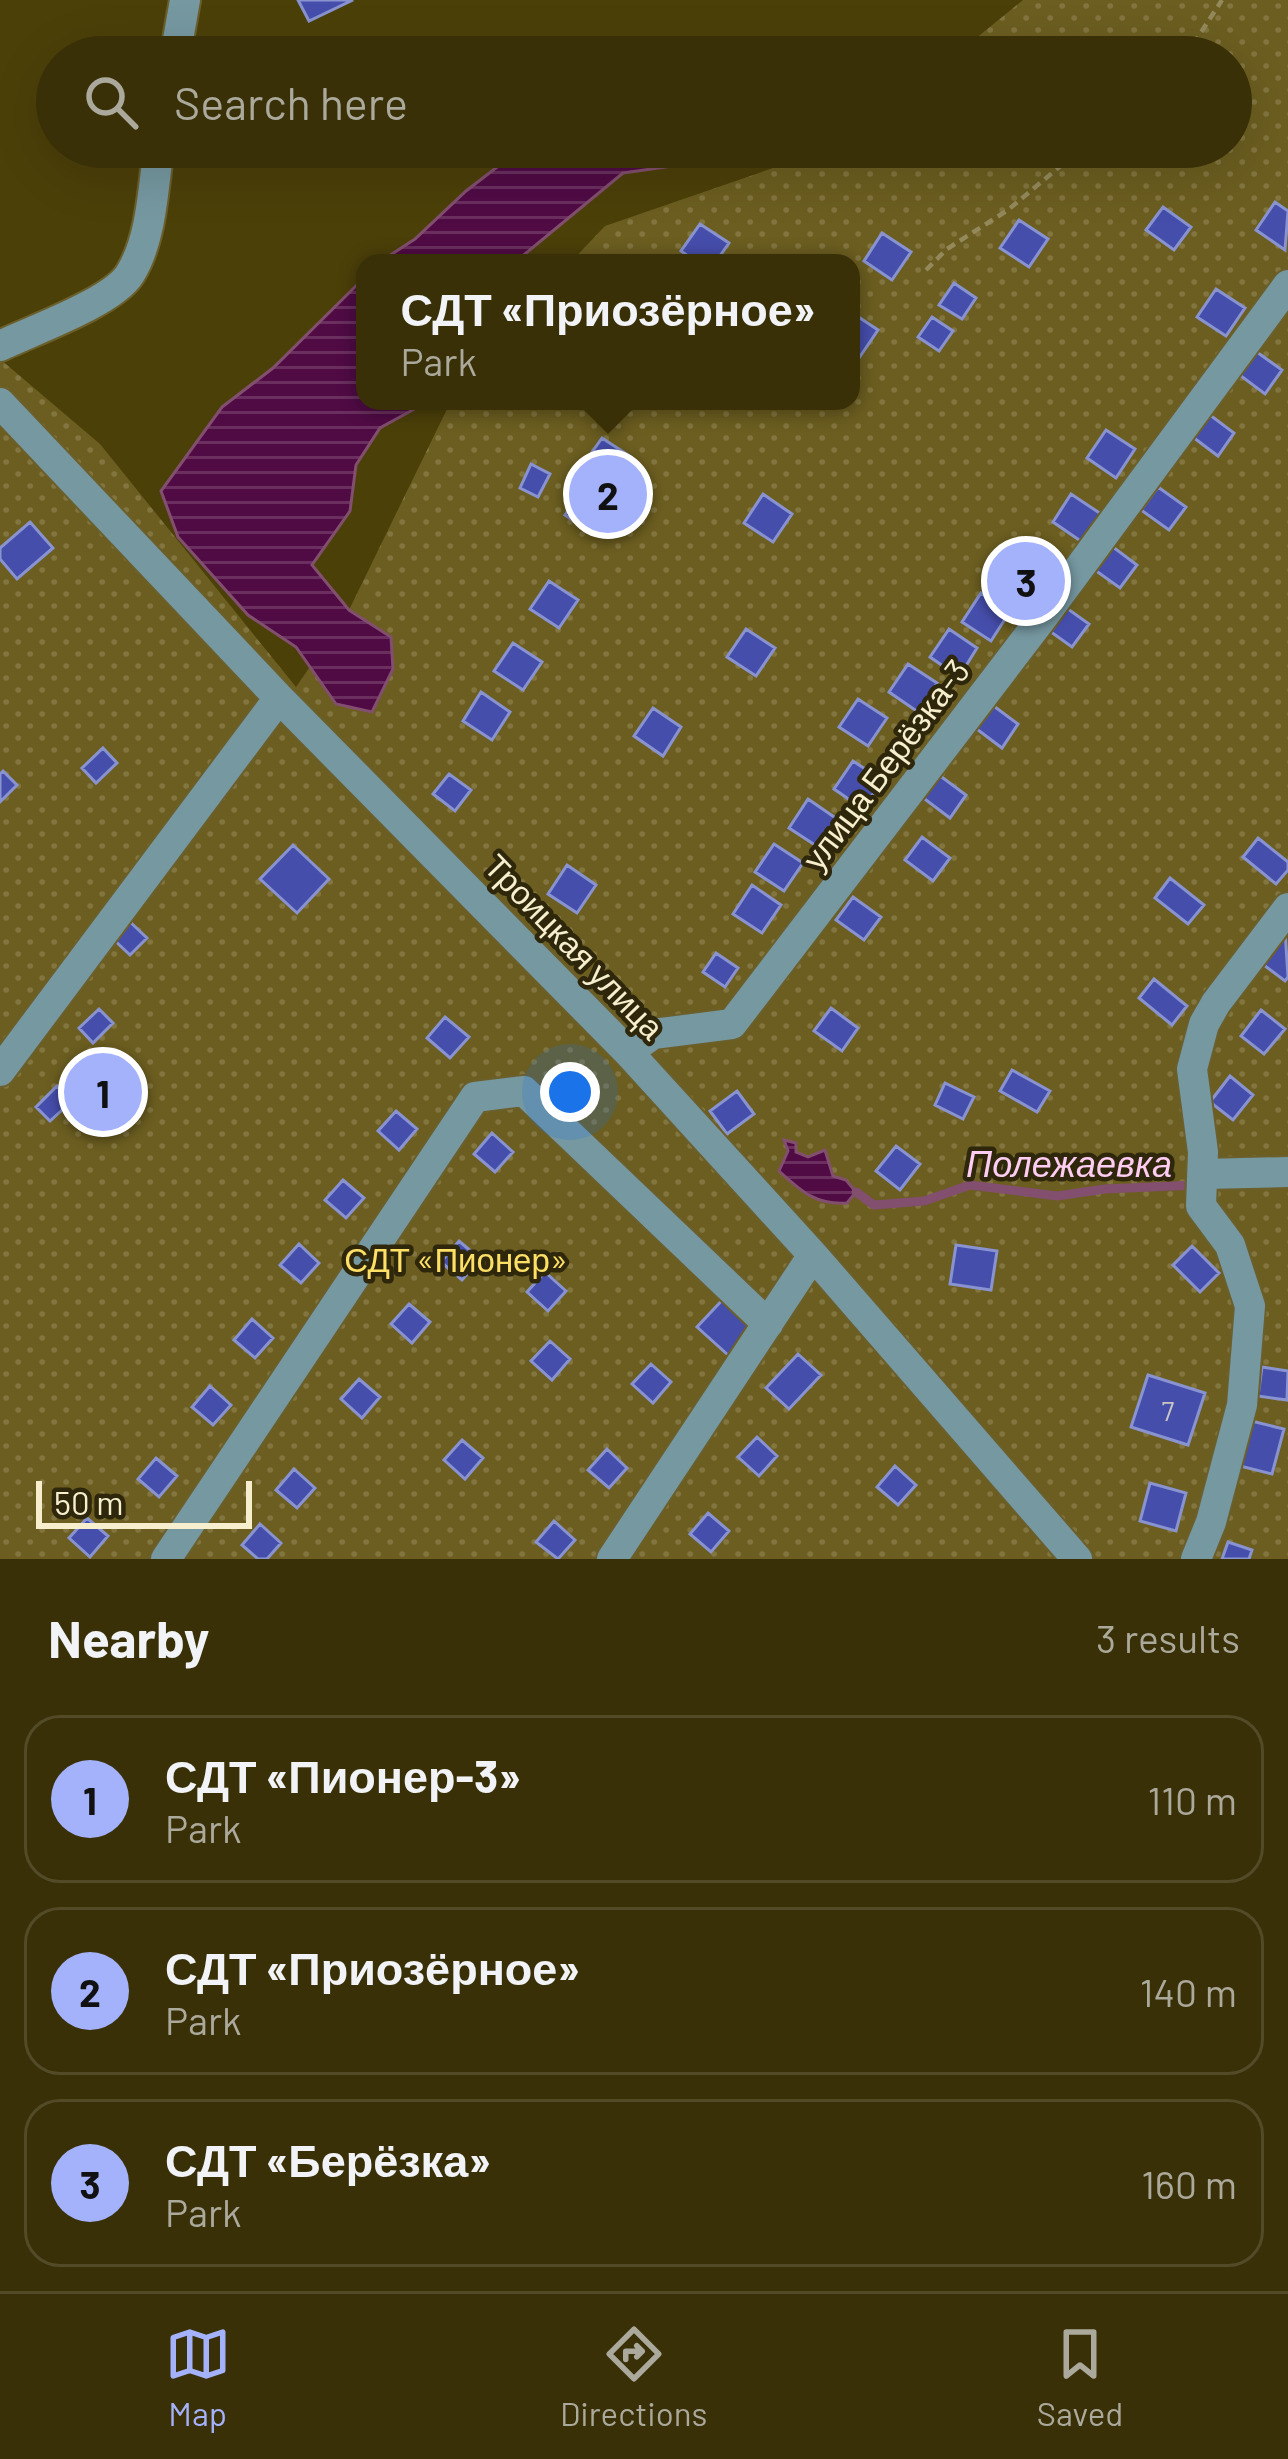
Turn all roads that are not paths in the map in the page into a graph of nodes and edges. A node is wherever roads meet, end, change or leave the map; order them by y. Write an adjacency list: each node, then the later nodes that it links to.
1 (184, 0): 2 (street)
2 (178, 36)
3 (156, 168): 5 (street)
4 (1288, 285): 9 (street, улица Берёзка-3)
5 (0, 346)
6 (0, 404): 7 (street, Троицкая улица)
7 (279, 698): 9 (street, Троицкая улица); 10 (street)
8 (1288, 908): 12 (street)
9 (628, 1052): 13 (street, Троицкая улица)
10 (0, 1071)
11 (1288, 1172): 12 (street)
12 (1203, 1174): 18 (street)
13 (813, 1255): 14 (street); 15 (street, Троицкая улица)
14 (768, 1324): 16 (street); 17 (street)
15 (1074, 1558)
16 (166, 1559)
17 (612, 1559)
18 (1196, 1559)

